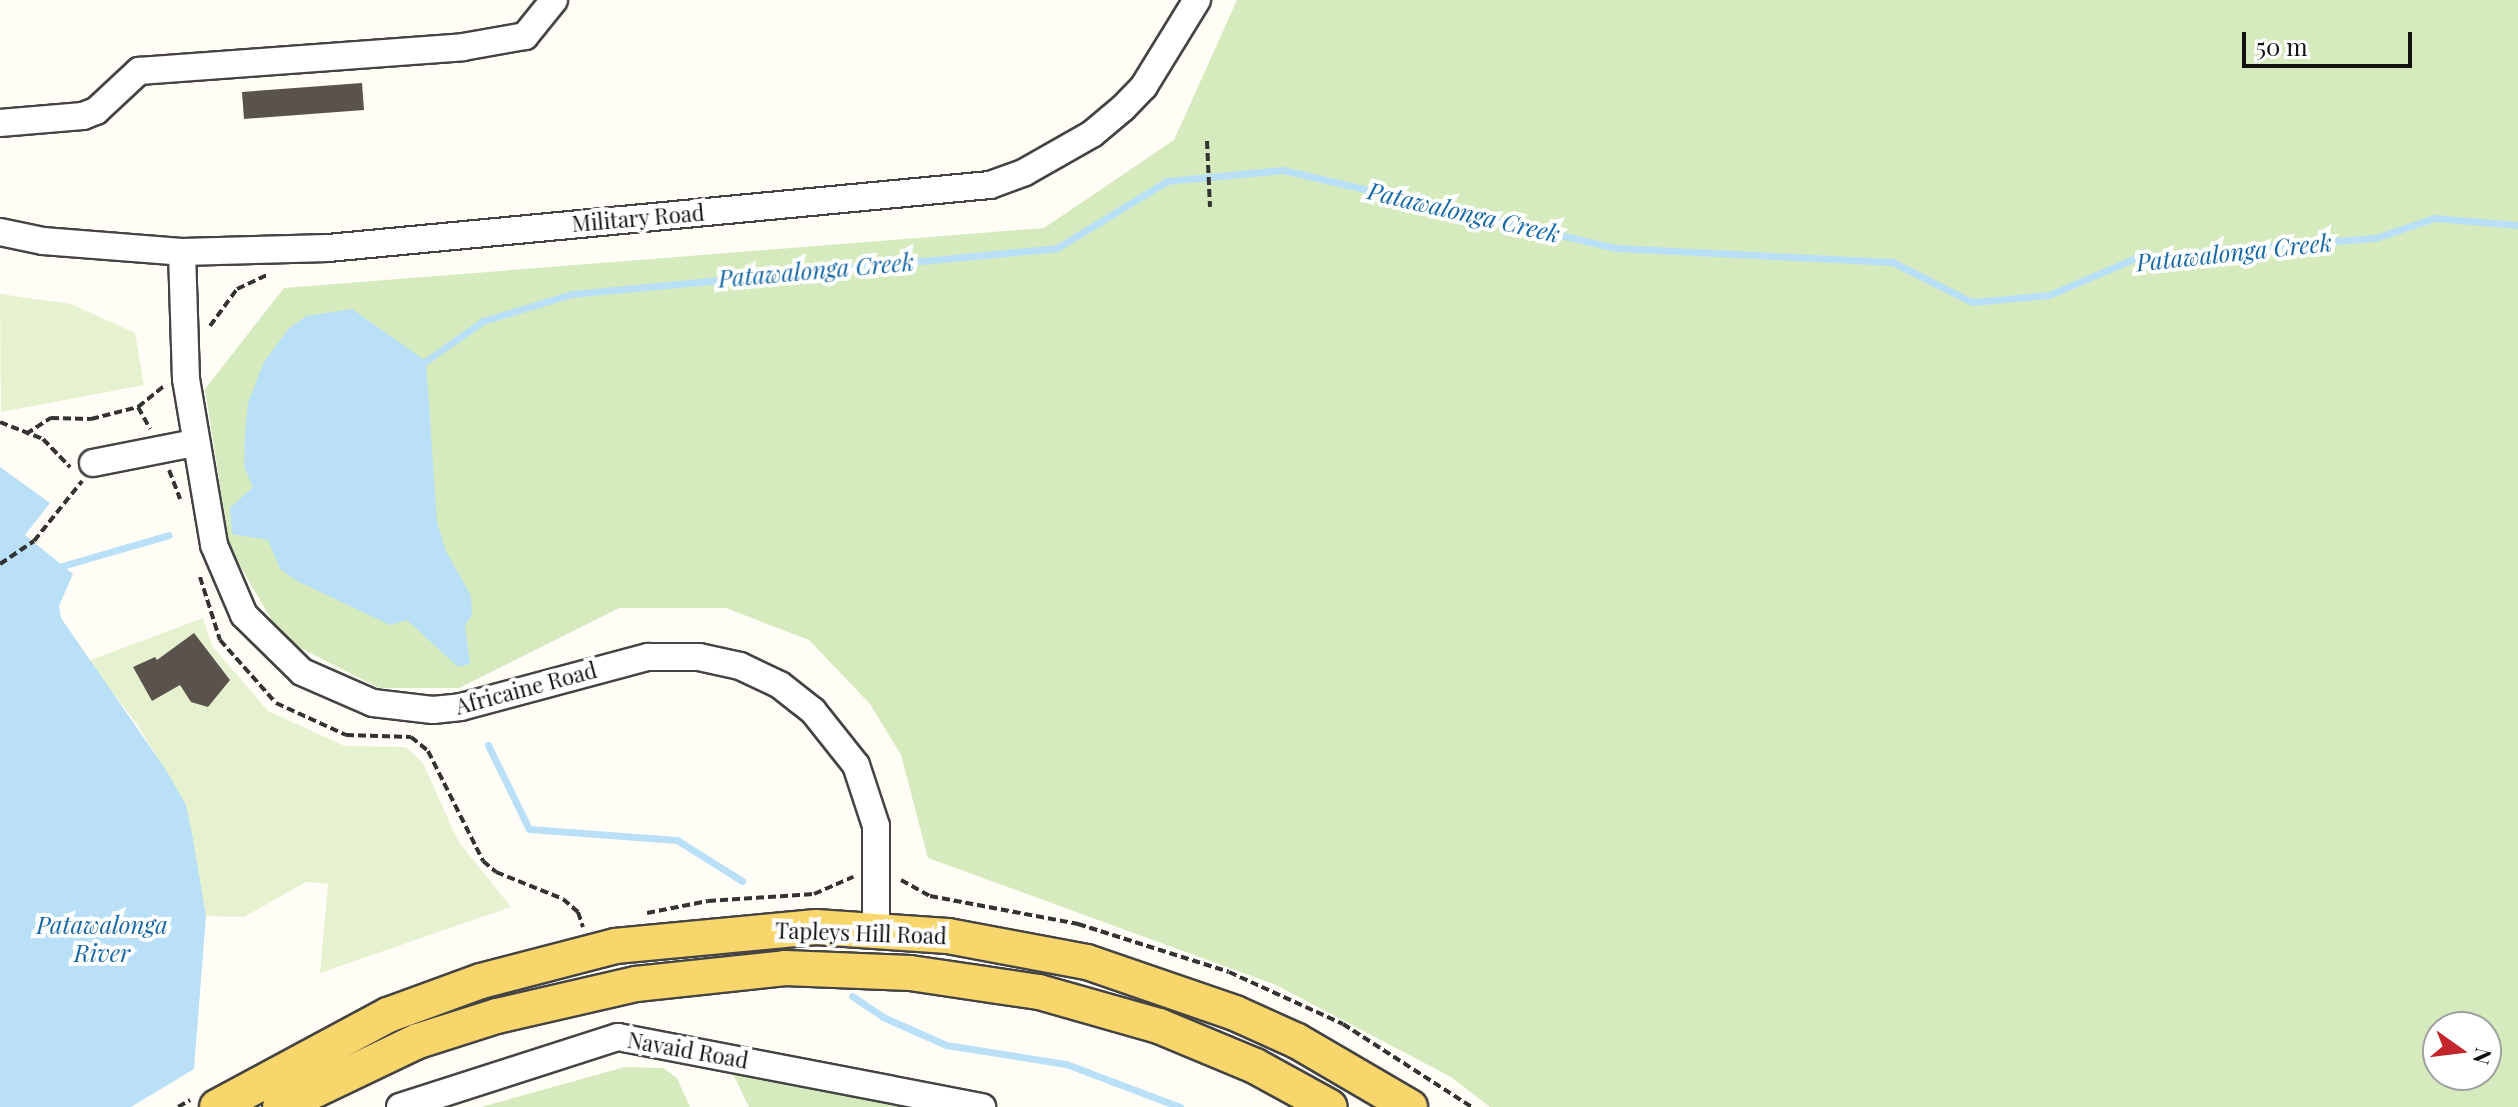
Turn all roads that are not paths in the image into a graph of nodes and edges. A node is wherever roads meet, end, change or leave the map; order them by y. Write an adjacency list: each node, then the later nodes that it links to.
1 (554, 0): 3 (street)
2 (1197, 0): 5 (street, Military Road)
3 (0, 123)
4 (0, 232): 5 (street, Military Road)
5 (182, 252): 6 (street, Africaine Road)
6 (194, 443): 7 (street); 8 (street, Africaine Road)
7 (87, 472)
8 (876, 930): 9 (main road); 10 (main road, Tapleys Hill Road); 15 (main road, Tapleys Hill Road)
9 (1039, 992): 11 (main road, Tapleys Hill Road); 14 (main road, Tapleys Hill Road)
10 (217, 1107)
11 (280, 1107)
12 (400, 1107): 13 (street, Navaid Road)
13 (982, 1107)
14 (1330, 1107)
15 (1410, 1107)

